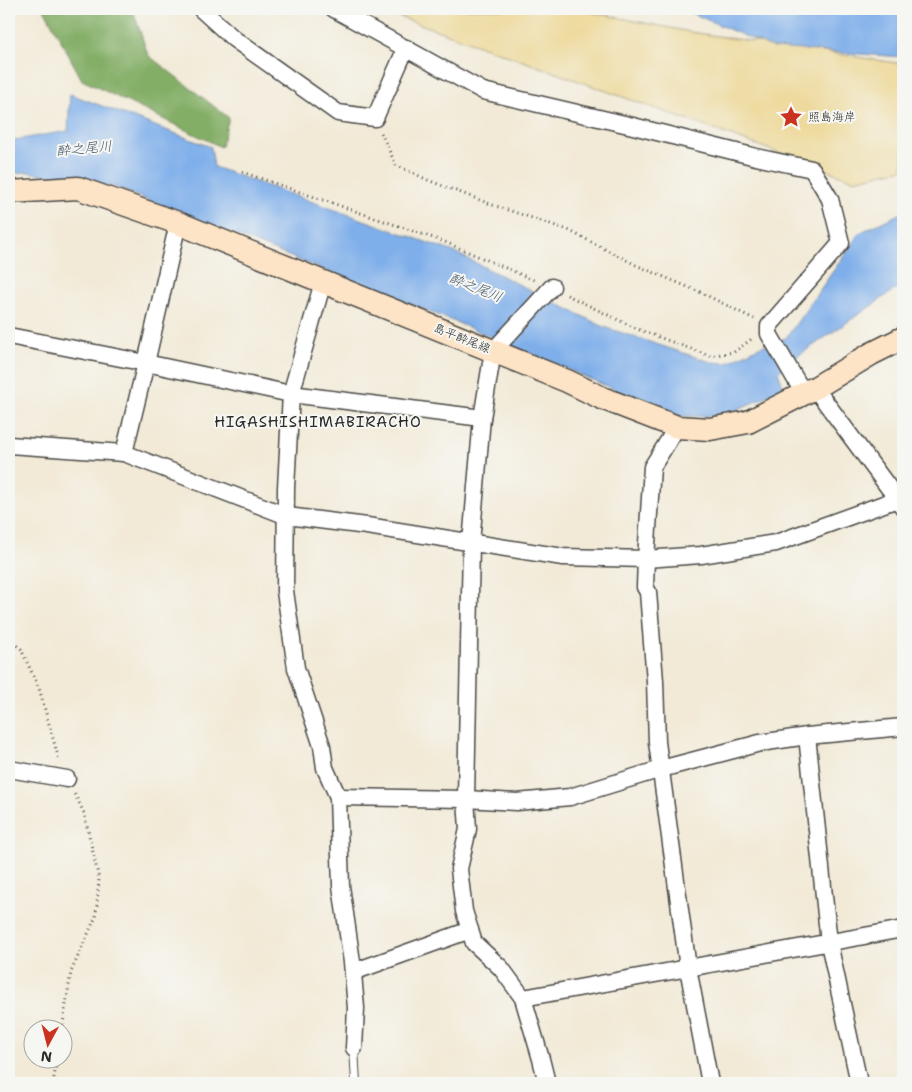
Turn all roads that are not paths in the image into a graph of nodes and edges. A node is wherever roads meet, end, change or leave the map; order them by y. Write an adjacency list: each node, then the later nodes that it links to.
1 (201, 9): 3 (street)
2 (334, 9): 3 (street)
3 (406, 48): 12 (street)
4 (9, 192): 5 (main road, 島平酔尾線)
5 (178, 223): 6 (main road, 島平酔尾線); 11 (street)
6 (323, 282): 10 (main road, 島平酔尾線); 13 (street)
7 (552, 287): 10 (street)
8 (9, 336): 11 (street)
9 (903, 338): 12 (main road, 島平酔尾線)
10 (496, 348): 14 (street); 15 (main road, 島平酔尾線)
11 (146, 363): 13 (street); 17 (street)
12 (807, 388): 15 (main road, 島平酔尾線); 18 (street)
13 (291, 394): 14 (street); 19 (street)
14 (482, 418): 20 (street)
15 (677, 427): 21 (street)
16 (9, 445): 17 (street)
17 (124, 453): 19 (street)
18 (901, 501): 21 (street)
19 (286, 516): 20 (street); 27 (street)
20 (471, 543): 21 (street); 28 (street)
21 (646, 559): 25 (street)
22 (903, 727): 23 (street)
23 (808, 736): 25 (street); 31 (street)
24 (9, 769): 26 (street)
25 (661, 770): 28 (street); 32 (street)
26 (67, 779)
27 (338, 797): 28 (street); 33 (street)
28 (466, 799): 30 (street)
29 (903, 929): 31 (street)
30 (470, 930): 33 (street); 34 (street)
31 (829, 942): 32 (street); 39 (street)
32 (688, 968): 34 (street); 38 (street)
33 (353, 972): 35 (street)
34 (523, 998): 37 (street)
35 (354, 1048): 36 (lane)
36 (356, 1083)
37 (547, 1083)
38 (710, 1083)
39 (859, 1083)

